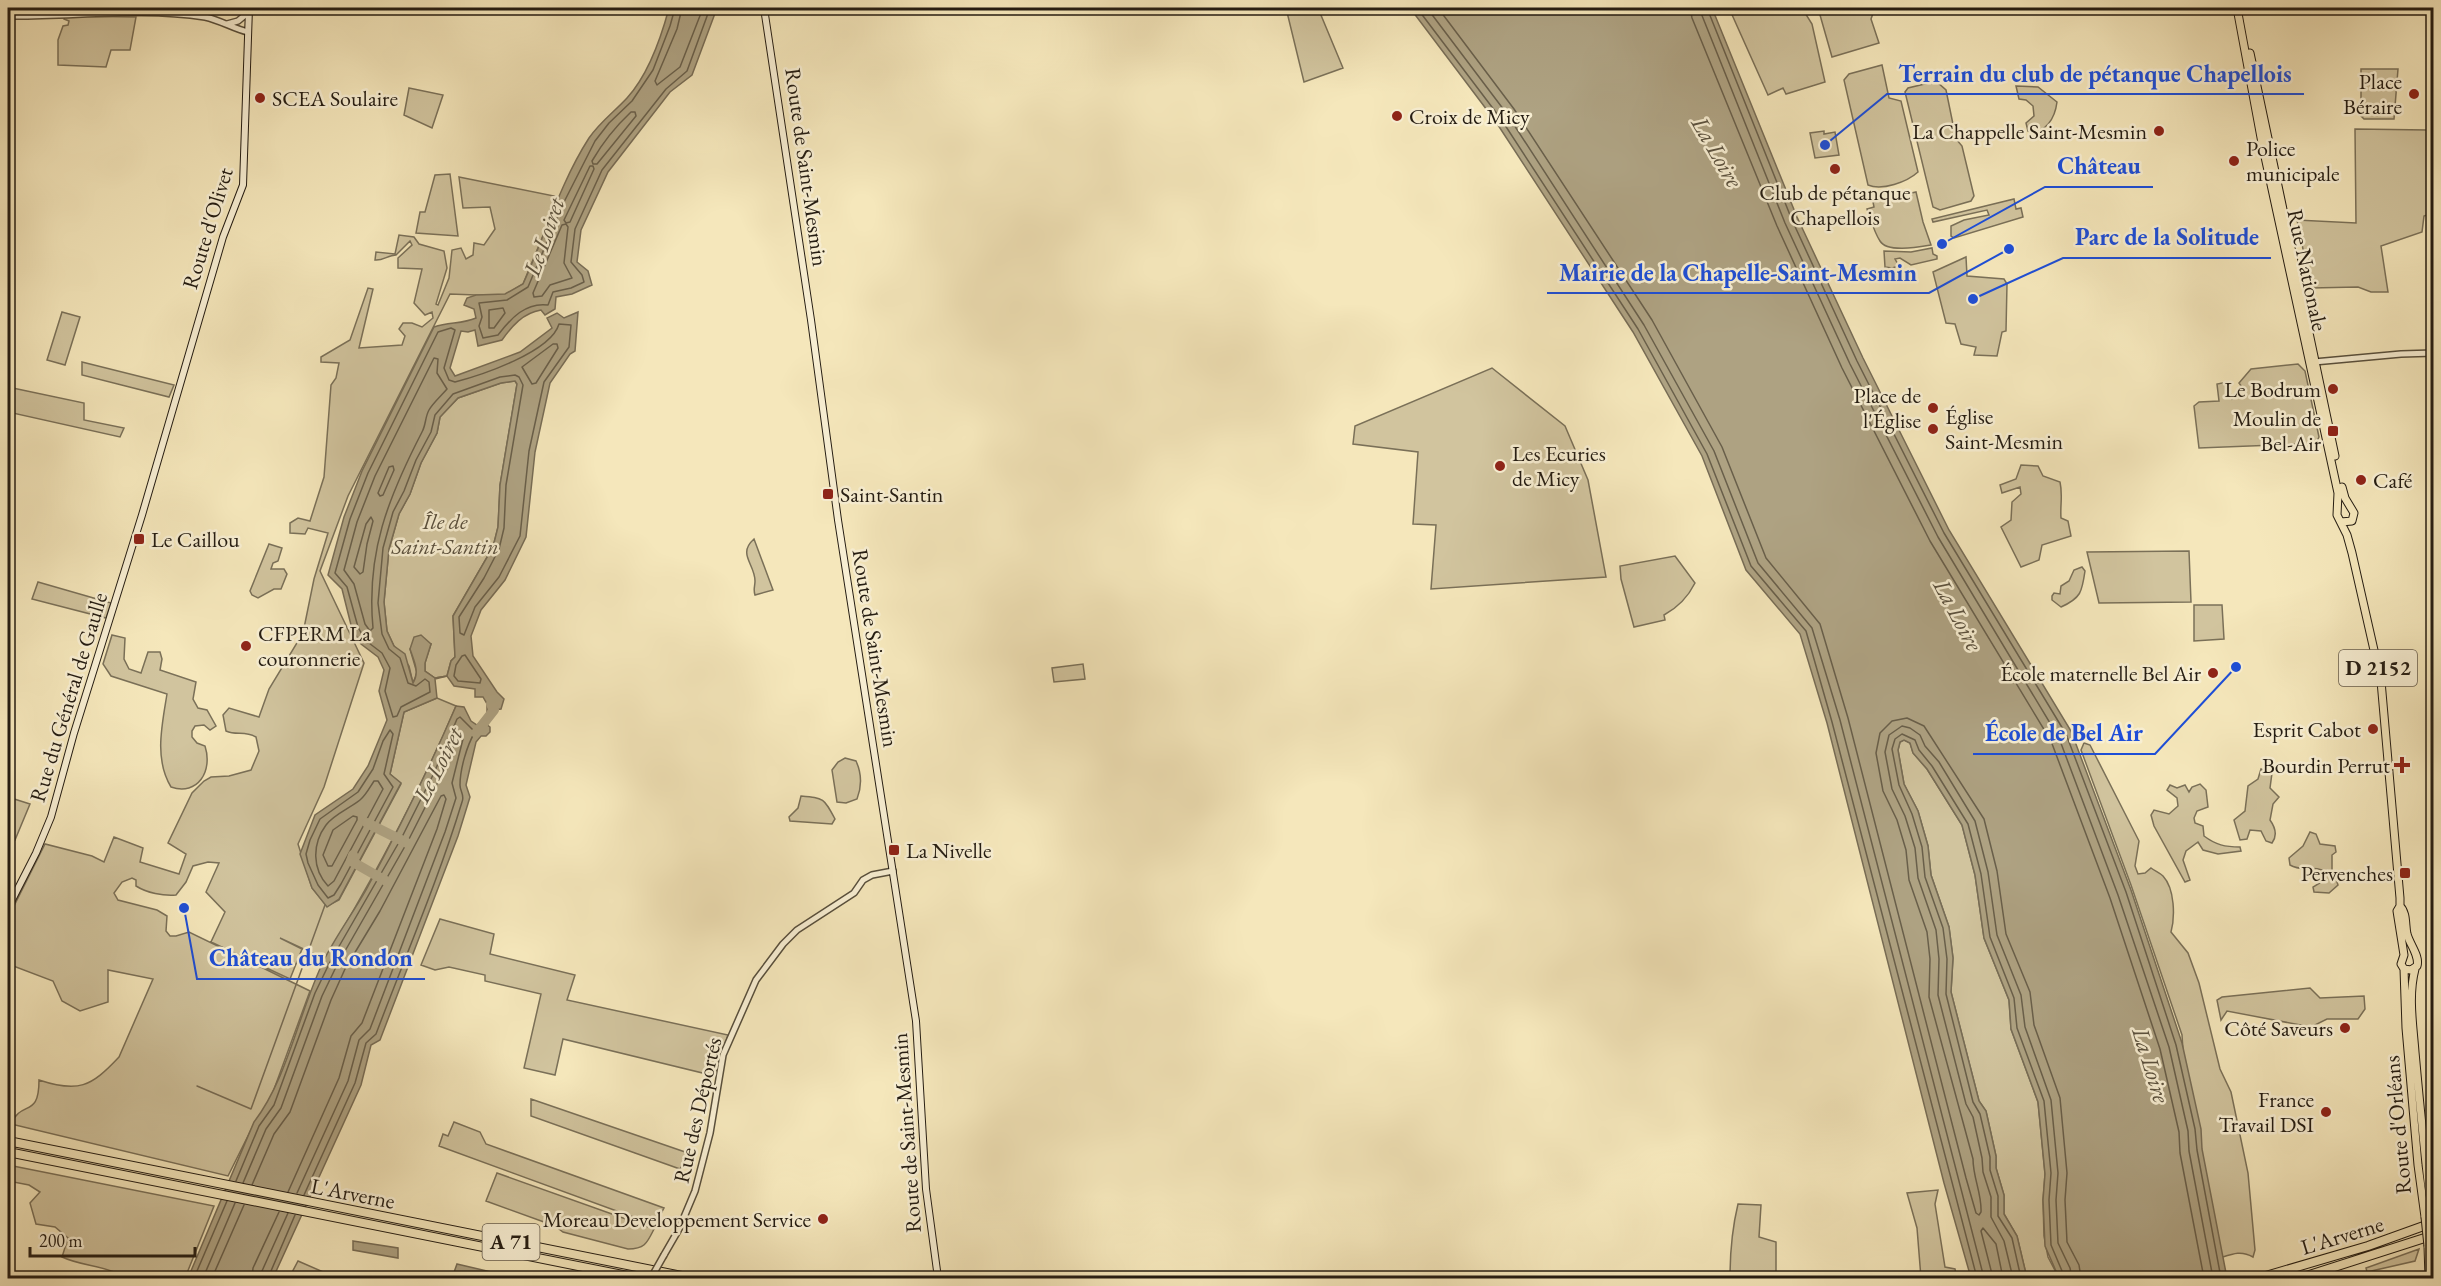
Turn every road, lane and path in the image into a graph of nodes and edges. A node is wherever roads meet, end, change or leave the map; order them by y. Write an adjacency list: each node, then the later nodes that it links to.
1 (2238, 8): 11 (main road, Rue Nationale)
2 (249, 10): 5 (street); 7 (main road)
3 (765, 11): 17 (main road, Route de Saint-Mesmin)
4 (8, 16): 6 (street)
5 (238, 21): 6 (street); 7 (street)
6 (227, 24): 8 (street)
7 (248, 24): 8 (main road)
8 (248, 32): 10 (main road, Route d'Olivet)
9 (2433, 353): 11 (street)
10 (187, 361): 19 (main road, Rue du Général de Gaulle)
11 (2313, 363): 12 (main road); 13 (main road)
12 (2351, 508): 13 (main road); 14 (main road)
13 (2337, 512): 15 (main road)
14 (2352, 521): 15 (main road); 16 (main road, D 2152)
15 (2341, 522): 16 (main road, D 2152)
16 (2352, 553): 18 (main road, D 2152)
17 (893, 871): 31 (street, Rue des Déportés, bridge); 33 (main road, Route de Saint-Mesmin)
18 (2400, 906): 20 (main road, D 2152); 21 (main road, D 2152)
19 (8, 908)
20 (2414, 954): 21 (main road); 23 (main road)
21 (2404, 955): 22 (main road)
22 (2404, 969): 23 (main road); 26 (main road, Route d'Orléans)
23 (2415, 969): 26 (main road, Route d'Orléans)
24 (8, 1141): 32 (highway, L'Arverne / A 71)
25 (8, 1152): 30 (highway, L'Arverne / A 71)
26 (2430, 1218): 27 (main road, Route d'Orléans, bridge); 29 (main road, Route d'Orléans, bridge); 34 (highway, L'Arverne)
27 (2433, 1230)
28 (2433, 1235): 35 (highway, L'Arverne)
29 (2431, 1274)
30 (638, 1278)
31 (651, 1278)
32 (692, 1278)
33 (938, 1278)
34 (2259, 1278)
35 (2300, 1278)

